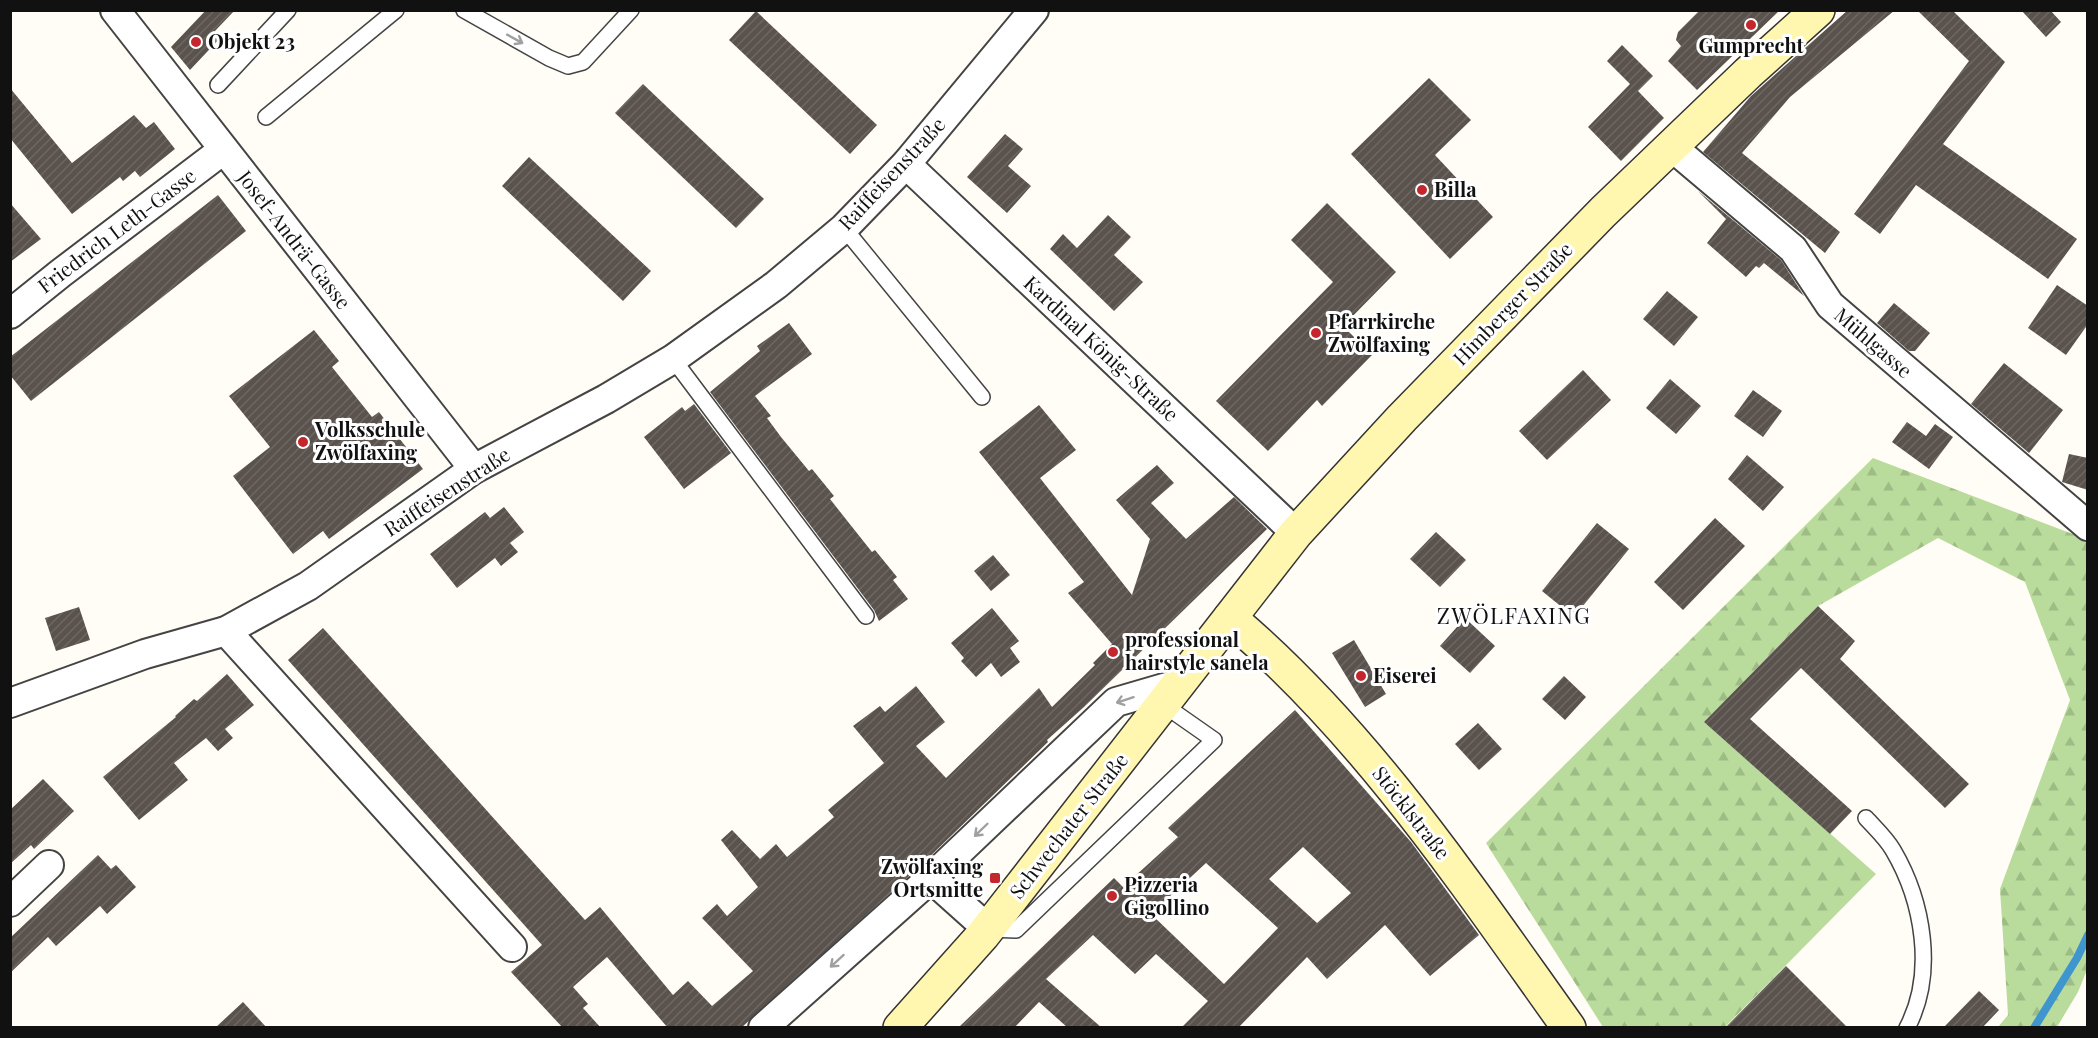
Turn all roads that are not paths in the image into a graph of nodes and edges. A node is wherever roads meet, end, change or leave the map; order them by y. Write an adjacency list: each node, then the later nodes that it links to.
1 (115, 10): 11 (street, Josef-Andrä-Gasse)
2 (288, 10): 8 (lane)
3 (396, 10): 9 (lane)
4 (464, 10): 5 (lane, one-way to 5)
5 (631, 10)
6 (1034, 10): 12 (street, Raiffeisenstraße)
7 (1818, 10): 10 (main road, Himberger Straße)
8 (218, 85)
9 (266, 117)
10 (1672, 147): 18 (street, Mühlgasse); 19 (main road, Himberger Straße)
11 (223, 150): 14 (street, Friedrich Leth-Gasse); 17 (street, Josef-Andrä-Gasse)
12 (906, 164): 13 (street, Raiffeisenstraße); 19 (street, Kardinal König-Straße)
13 (844, 228): 15 (street, Raiffeisenstraße); 16 (lane)
14 (10, 314)
15 (673, 359): 17 (street, Raiffeisenstraße); 20 (lane)
16 (982, 398)
17 (474, 469): 22 (street, Raiffeisenstraße)
18 (2088, 526)
19 (1296, 533): 21 (main road, Himberger Straße)
20 (866, 616)
21 (1230, 618): 23 (main road, Schwechater Straße); 33 (main road, Stöcklstraße)
22 (226, 631): 24 (street, Raiffeisenstraße); 30 (street)
23 (1172, 694): 27 (street, one-way to 27); 29 (main road, Schwechater Straße); 29 (lane)
24 (10, 704)
25 (1866, 818): 34 (lane)
26 (49, 865): 28 (street)
27 (931, 878): 29 (street); 31 (street, one-way to 31)
28 (10, 902)
29 (988, 929): 32 (main road, Schwechater Straße)
30 (512, 947)
31 (763, 1028)
32 (900, 1028)
33 (1569, 1028)
34 (1907, 1028)

